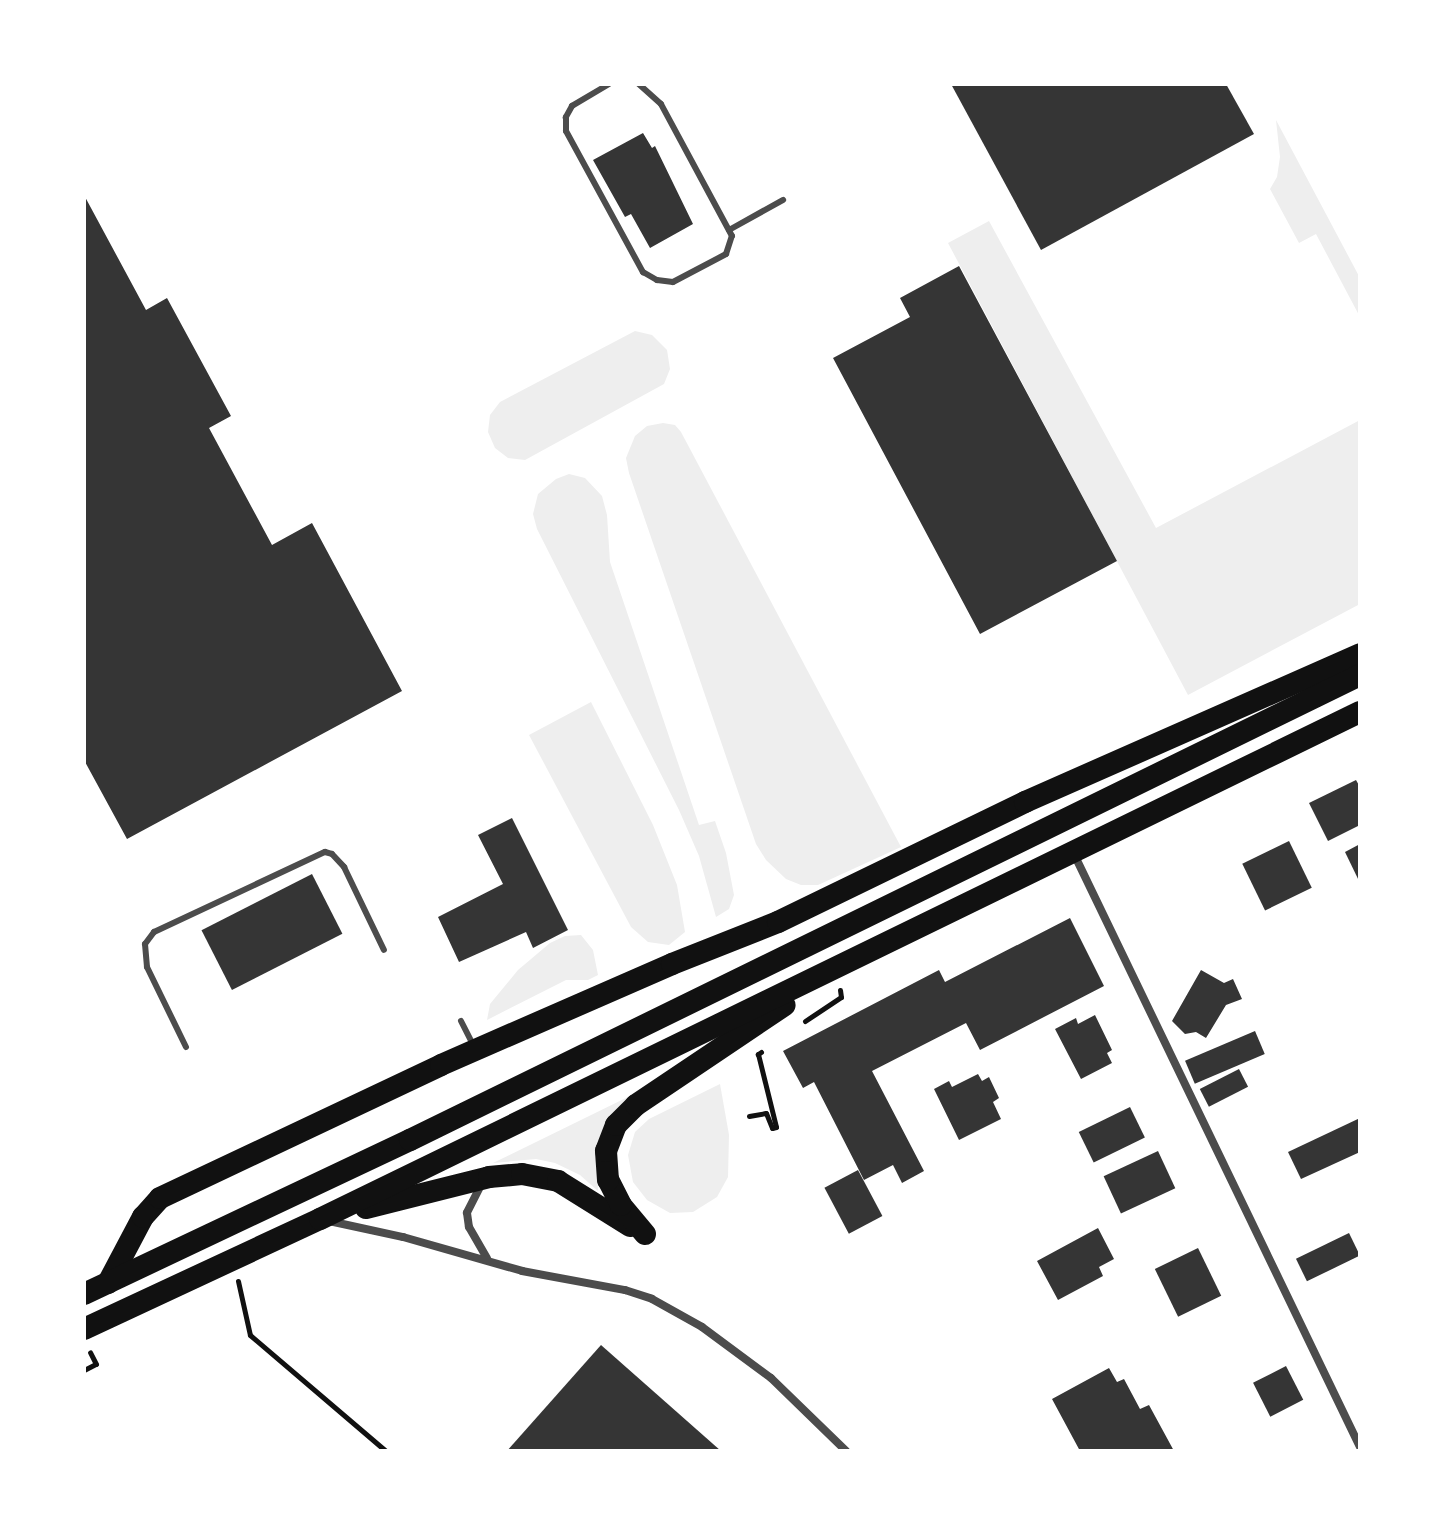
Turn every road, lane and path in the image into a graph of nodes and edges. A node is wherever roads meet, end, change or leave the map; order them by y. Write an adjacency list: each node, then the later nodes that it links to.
1 (609, 84): 4 (lane)
2 (639, 84): 4 (lane)
3 (783, 200): 4 (lane)
4 (729, 230)
5 (1360, 654): 15 (highway)
6 (1360, 675): 21 (highway)
7 (1360, 712): 8 (highway)
8 (1072, 849): 10 (highway); 26 (street)
9 (384, 950): 14 (lane)
10 (839, 966): 12 (path); 17 (highway); 18 (highway)
11 (461, 1021): 15 (lane)
12 (793, 1030)
13 (769, 1046): 16 (path)
14 (186, 1047)
15 (475, 1050): 21 (highway)
16 (749, 1116)
17 (489, 1177): 18 (highway); 19 (street)
18 (320, 1219): 19 (street); 20 (highway)
19 (488, 1258): 28 (street)
20 (233, 1261): 23 (highway); 27 (path)
21 (108, 1283): 22 (highway)
22 (84, 1294)
23 (84, 1329)
24 (96, 1364): 25 (path)
25 (84, 1370)
26 (1360, 1447)
27 (386, 1451)
28 (846, 1451)

